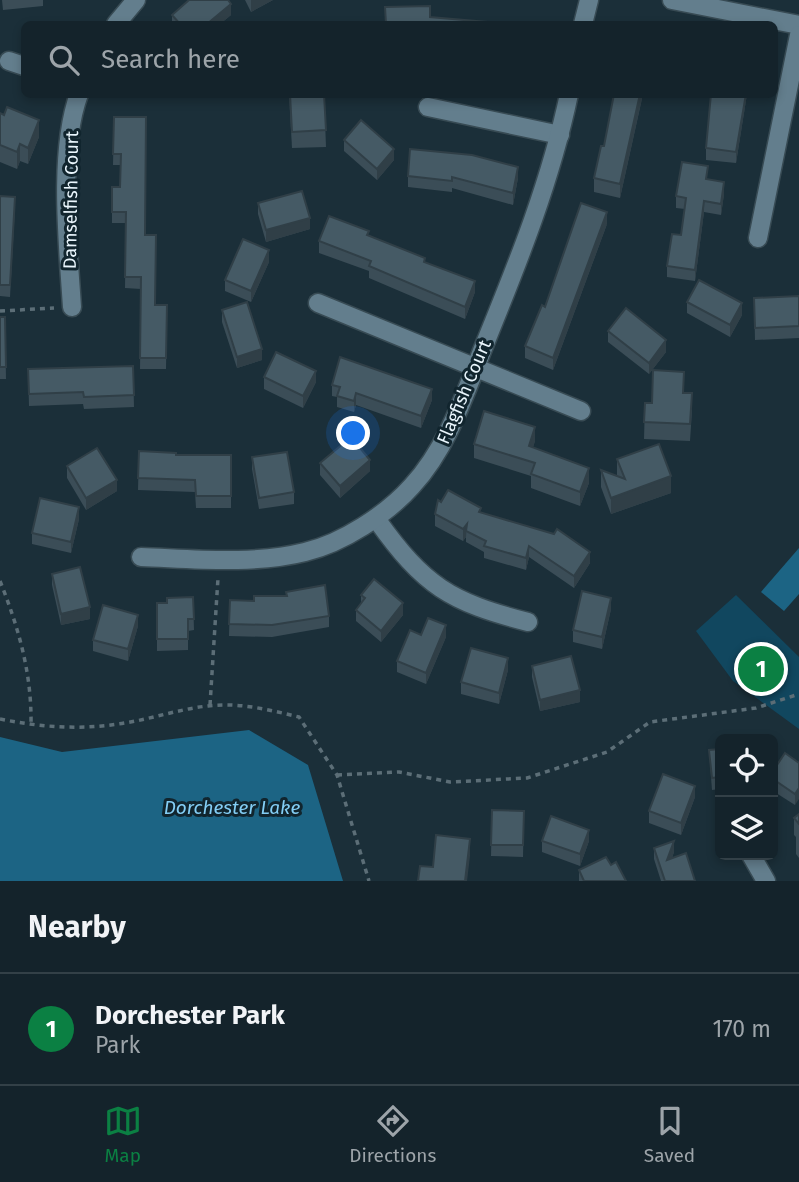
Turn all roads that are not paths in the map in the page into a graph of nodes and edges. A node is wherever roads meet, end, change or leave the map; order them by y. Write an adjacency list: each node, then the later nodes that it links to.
1 (136, 0): 4 (street)
2 (589, 0): 5 (street)
3 (672, 0): 6 (street)
4 (118, 21)
5 (584, 21)
6 (799, 24)
7 (799, 36): 12 (street)
8 (78, 98): 14 (street, Damselfish Court)
9 (568, 98): 11 (street, Flagfish Court)
10 (428, 107): 11 (street)
11 (560, 135): 15 (street, Flagfish Court)
12 (758, 238)
13 (318, 303): 15 (street)
14 (72, 307)
15 (475, 368): 16 (street); 17 (street, Flagfish Court)
16 (581, 411)
17 (377, 520): 18 (street, Flagfish Court); 19 (street)
18 (141, 557)
19 (528, 622)
20 (754, 860): 21 (street)
21 (766, 881)

